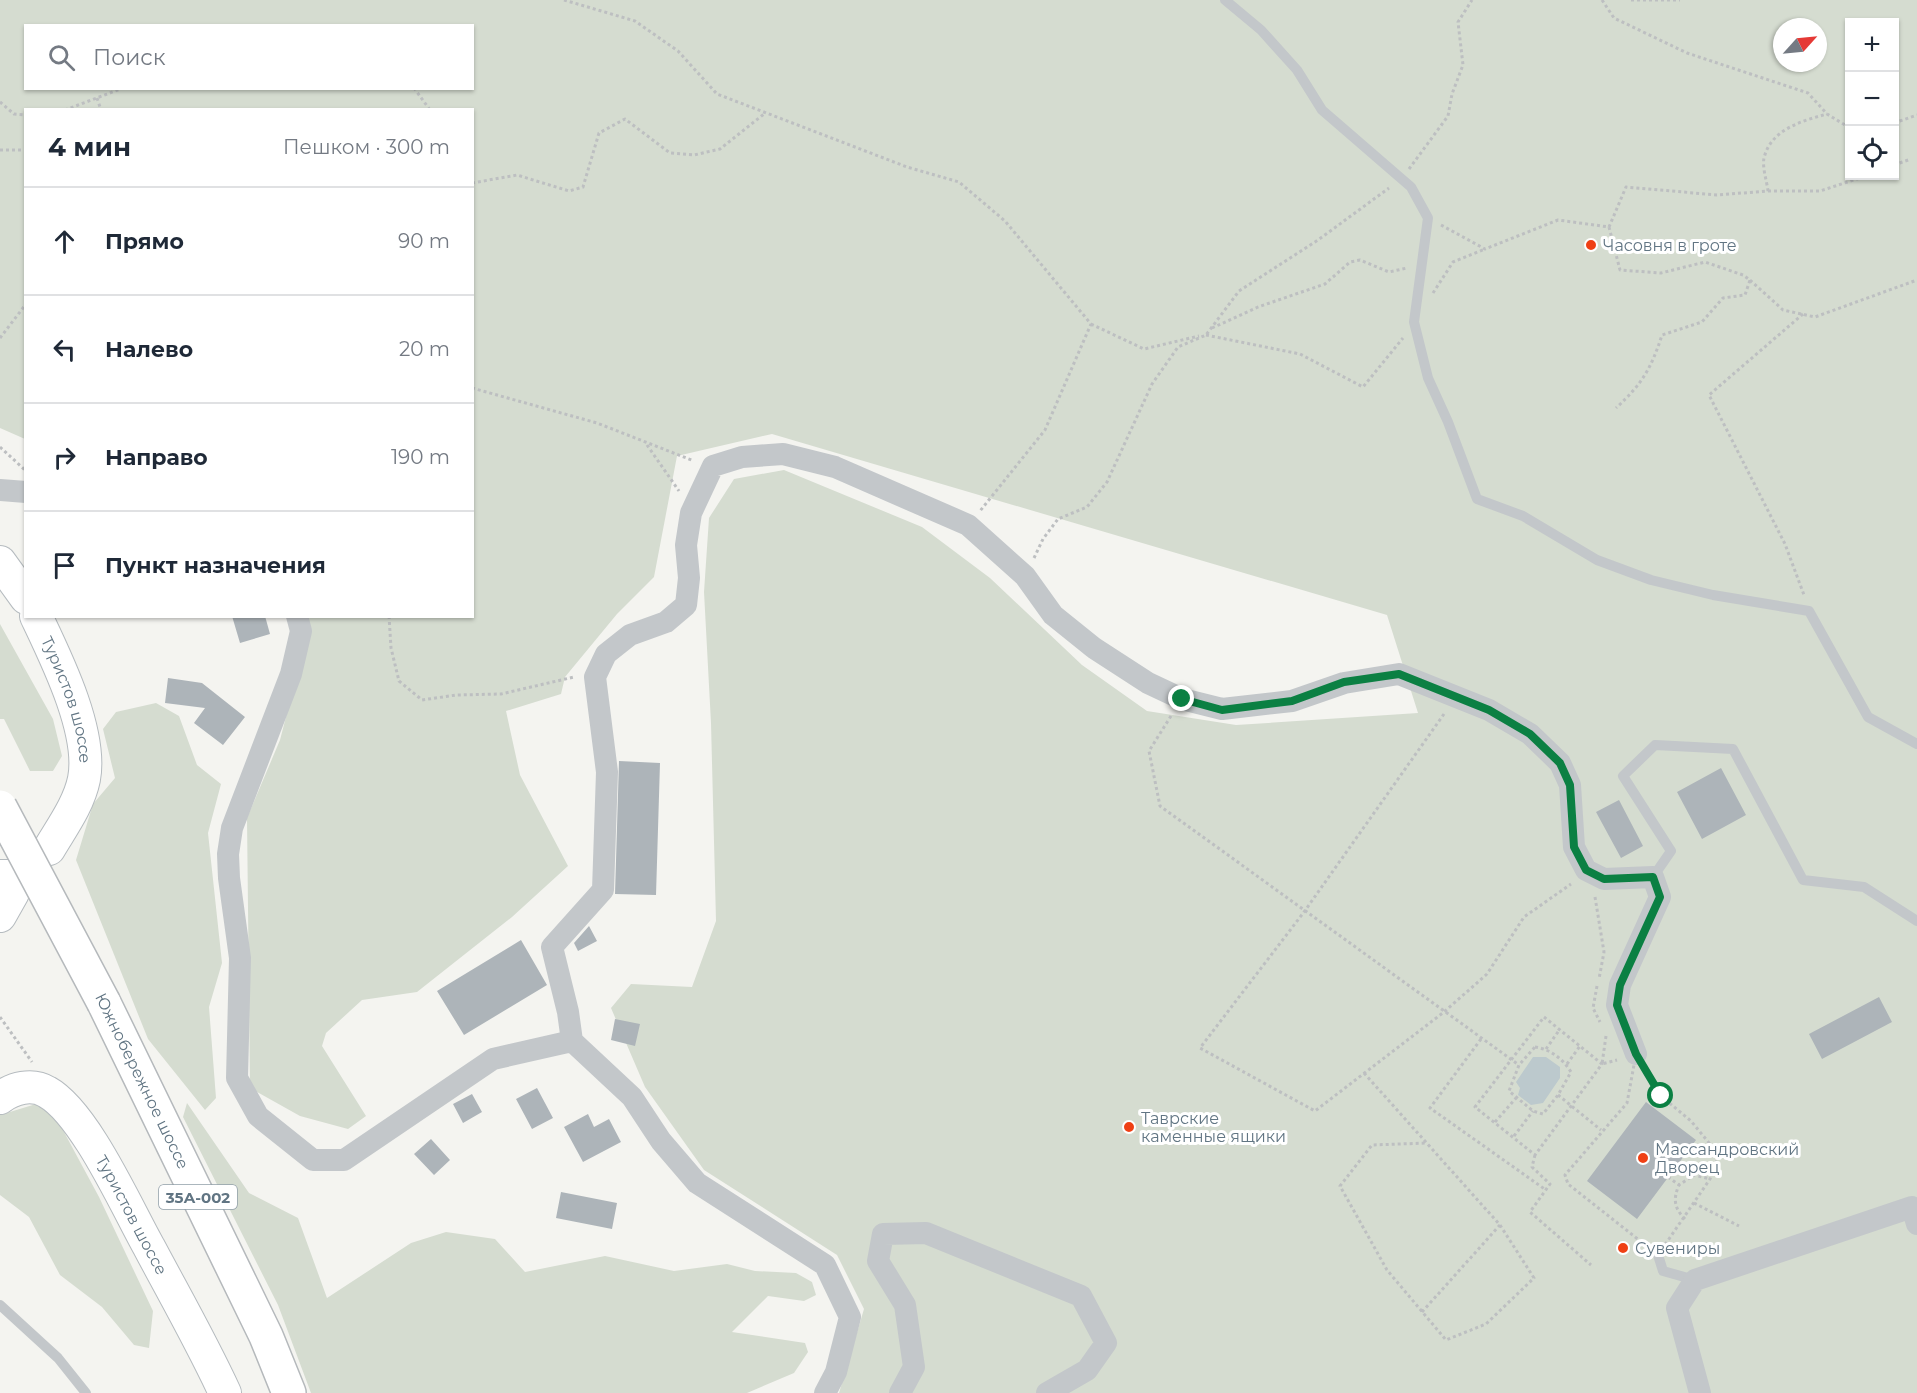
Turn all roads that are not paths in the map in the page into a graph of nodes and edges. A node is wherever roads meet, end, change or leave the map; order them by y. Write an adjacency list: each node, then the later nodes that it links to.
1 (1225, 0): 8 (lane)
2 (0, 490): 3 (street)
3 (24, 492)
4 (0, 562): 5 (main road)
5 (24, 595)
6 (37, 618): 12 (main road, Туристов шоссе)
7 (298, 618): 15 (street)
8 (1917, 744)
9 (0, 807): 14 (highway, Южнобережное шоссе / 35А-002, bridge)
10 (0, 836): 14 (highway, Южнобережное шоссе / 35А-002)
11 (1653, 877): 13 (lane); 15 (street); 16 (street)
12 (19, 881)
13 (1917, 921)
14 (98, 1005): 24 (highway, Южнобережное шоссе / 35А-002); 25 (highway, Южнобережное шоссе / 35А-002)
15 (572, 1041): 26 (street)
16 (1636, 1054)
17 (0, 1098): 23 (main road, Туристов шоссе)
18 (1915, 1211): 20 (street)
19 (1658, 1255): 20 (lane)
20 (1695, 1280): 29 (street)
21 (0, 1305): 22 (lane)
22 (86, 1393)
23 (225, 1393)
24 (274, 1393)
25 (289, 1393)
26 (825, 1393)
27 (900, 1393): 28 (street)
28 (1047, 1393)
29 (1700, 1393)

